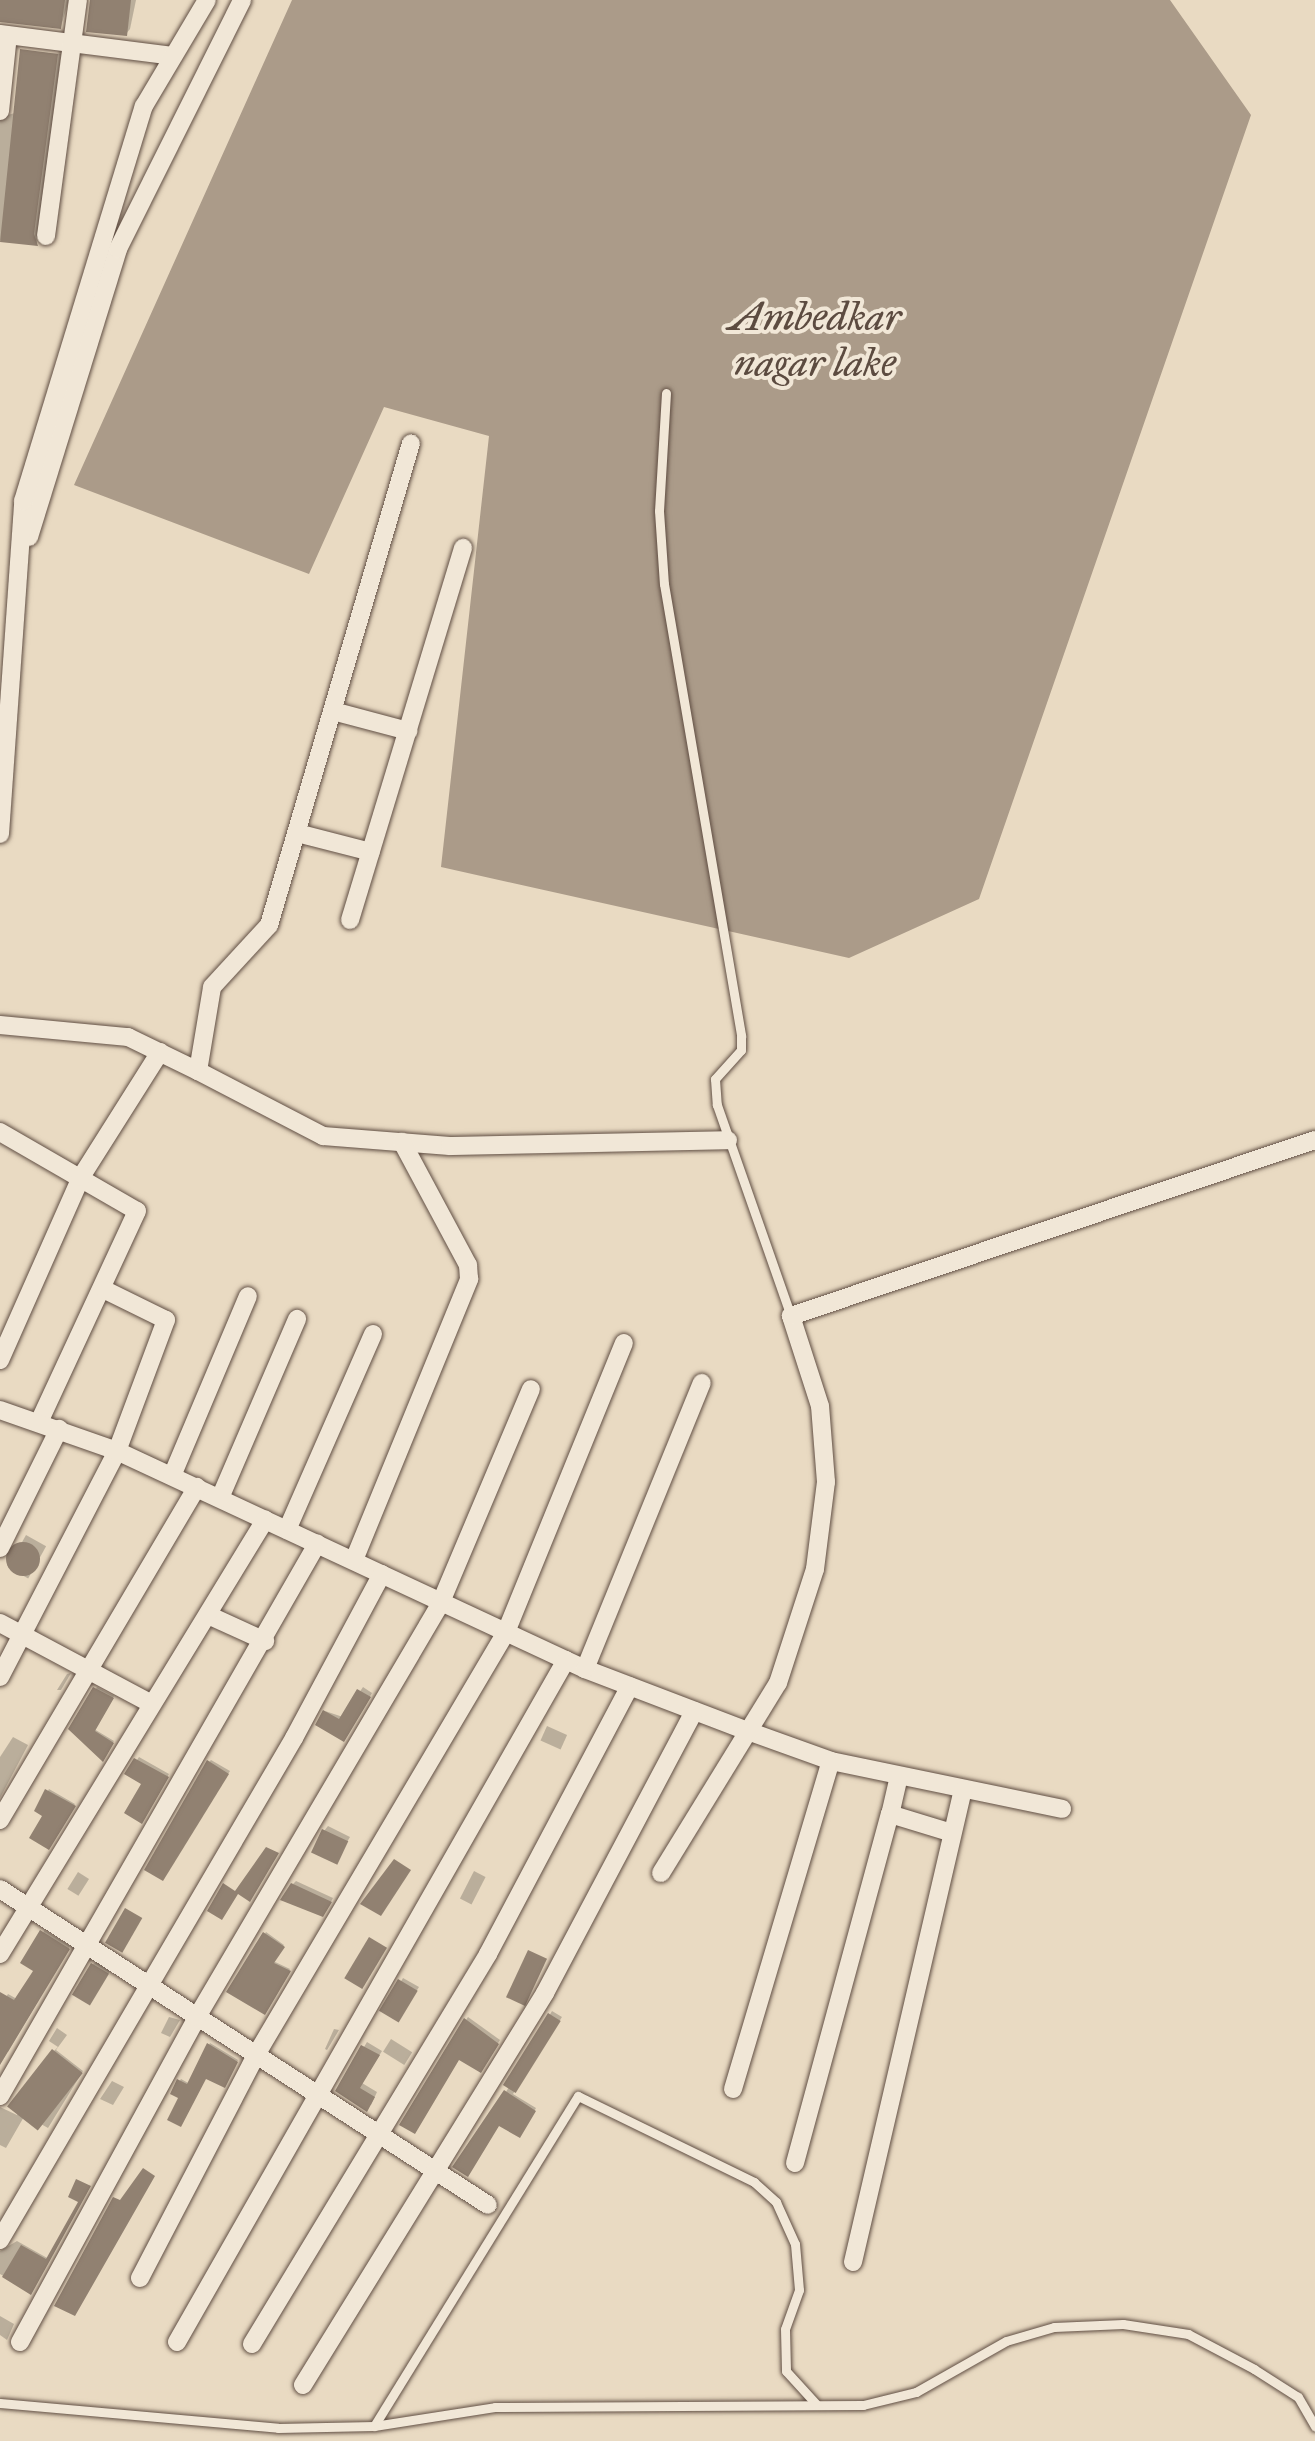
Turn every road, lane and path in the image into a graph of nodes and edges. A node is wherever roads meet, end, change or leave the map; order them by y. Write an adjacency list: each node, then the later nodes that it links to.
1 (78, 0): 5 (street)
2 (207, 0): 6 (street)
3 (242, 0): 12 (street)
4 (4, 35): 5 (street); 7 (street)
5 (72, 43): 6 (street); 8 (street)
6 (173, 56): 12 (street)
7 (0, 111)
8 (46, 236)
9 (666, 393): 23 (lane)
10 (411, 443): 13 (street)
11 (463, 548): 14 (street)
12 (17, 586): 15 (street)
13 (333, 711): 14 (street); 16 (street)
14 (408, 731): 17 (street)
15 (0, 834)
16 (296, 834): 17 (street); 21 (street)
17 (370, 852): 18 (street)
18 (350, 920)
19 (0, 1024): 20 (street)
20 (160, 1052): 21 (street); 26 (street)
21 (198, 1070): 25 (street)
22 (0, 1132): 26 (street)
23 (728, 1140): 25 (street); 29 (lane)
24 (1315, 1140): 29 (street)
25 (402, 1142): 47 (street)
26 (81, 1177): 27 (street); 33 (street)
27 (105, 1290): 37 (street); 39 (street)
28 (248, 1296): 40 (street)
29 (791, 1316): 62 (street)
30 (297, 1319): 42 (street)
31 (373, 1334): 44 (street)
32 (624, 1343): 52 (street)
33 (0, 1360)
34 (702, 1384): 57 (street)
35 (531, 1389): 49 (street)
36 (0, 1410): 37 (street)
37 (39, 1422): 38 (street)
38 (59, 1429): 39 (street); 46 (street)
39 (117, 1450): 40 (street); 53 (street)
40 (172, 1476): 41 (street)
41 (196, 1488): 42 (street); 56 (street)
42 (220, 1498): 43 (street)
43 (265, 1520): 44 (street); 50 (street)
44 (287, 1530): 45 (street)
45 (318, 1544): 47 (street); 54 (street)
46 (0, 1548)
47 (354, 1560): 48 (street)
48 (382, 1574): 49 (street); 75 (street)
49 (441, 1602): 52 (street); 76 (street)
50 (208, 1615): 54 (street); 60 (street)
51 (0, 1622): 53 (street)
52 (506, 1632): 55 (street); 77 (street)
53 (24, 1636): 56 (street); 58 (street)
54 (265, 1641): 73 (street)
55 (566, 1660): 57 (street); 79 (street)
56 (88, 1669): 60 (street); 68 (street)
57 (585, 1669): 59 (street)
58 (0, 1677)
59 (630, 1686): 61 (street); 81 (street)
60 (152, 1704): 72 (street)
61 (694, 1711): 62 (street); 83 (street)
62 (745, 1730): 63 (street); 70 (street)
63 (832, 1761): 64 (street); 78 (street)
64 (898, 1776): 65 (street); 67 (street)
65 (963, 1791): 66 (street); 69 (street)
66 (1062, 1808)
67 (890, 1814): 69 (street); 82 (street)
68 (0, 1820)
69 (952, 1834): 86 (street)
70 (661, 1873)
71 (0, 1889): 72 (street)
72 (27, 1906): 73 (street); 74 (street)
73 (84, 1944): 75 (street); 80 (street)
74 (0, 1954)
75 (146, 1984): 76 (street); 85 (street)
76 (198, 2017): 77 (street); 88 (street)
77 (256, 2055): 79 (street); 87 (street)
78 (734, 2090)
79 (316, 2094): 81 (street); 89 (street)
80 (0, 2096)
81 (377, 2134): 83 (street); 90 (street)
82 (795, 2163)
83 (432, 2170): 84 (street); 91 (street)
84 (488, 2205)
85 (0, 2240)
86 (853, 2262)
87 (140, 2278)
88 (20, 2342)
89 (178, 2342)
90 (252, 2344)
91 (303, 2385)
92 (0, 2404): 94 (lane)
93 (817, 2406): 94 (lane); 94 (lane); 95 (lane)
94 (374, 2426)
95 (1315, 2427)

